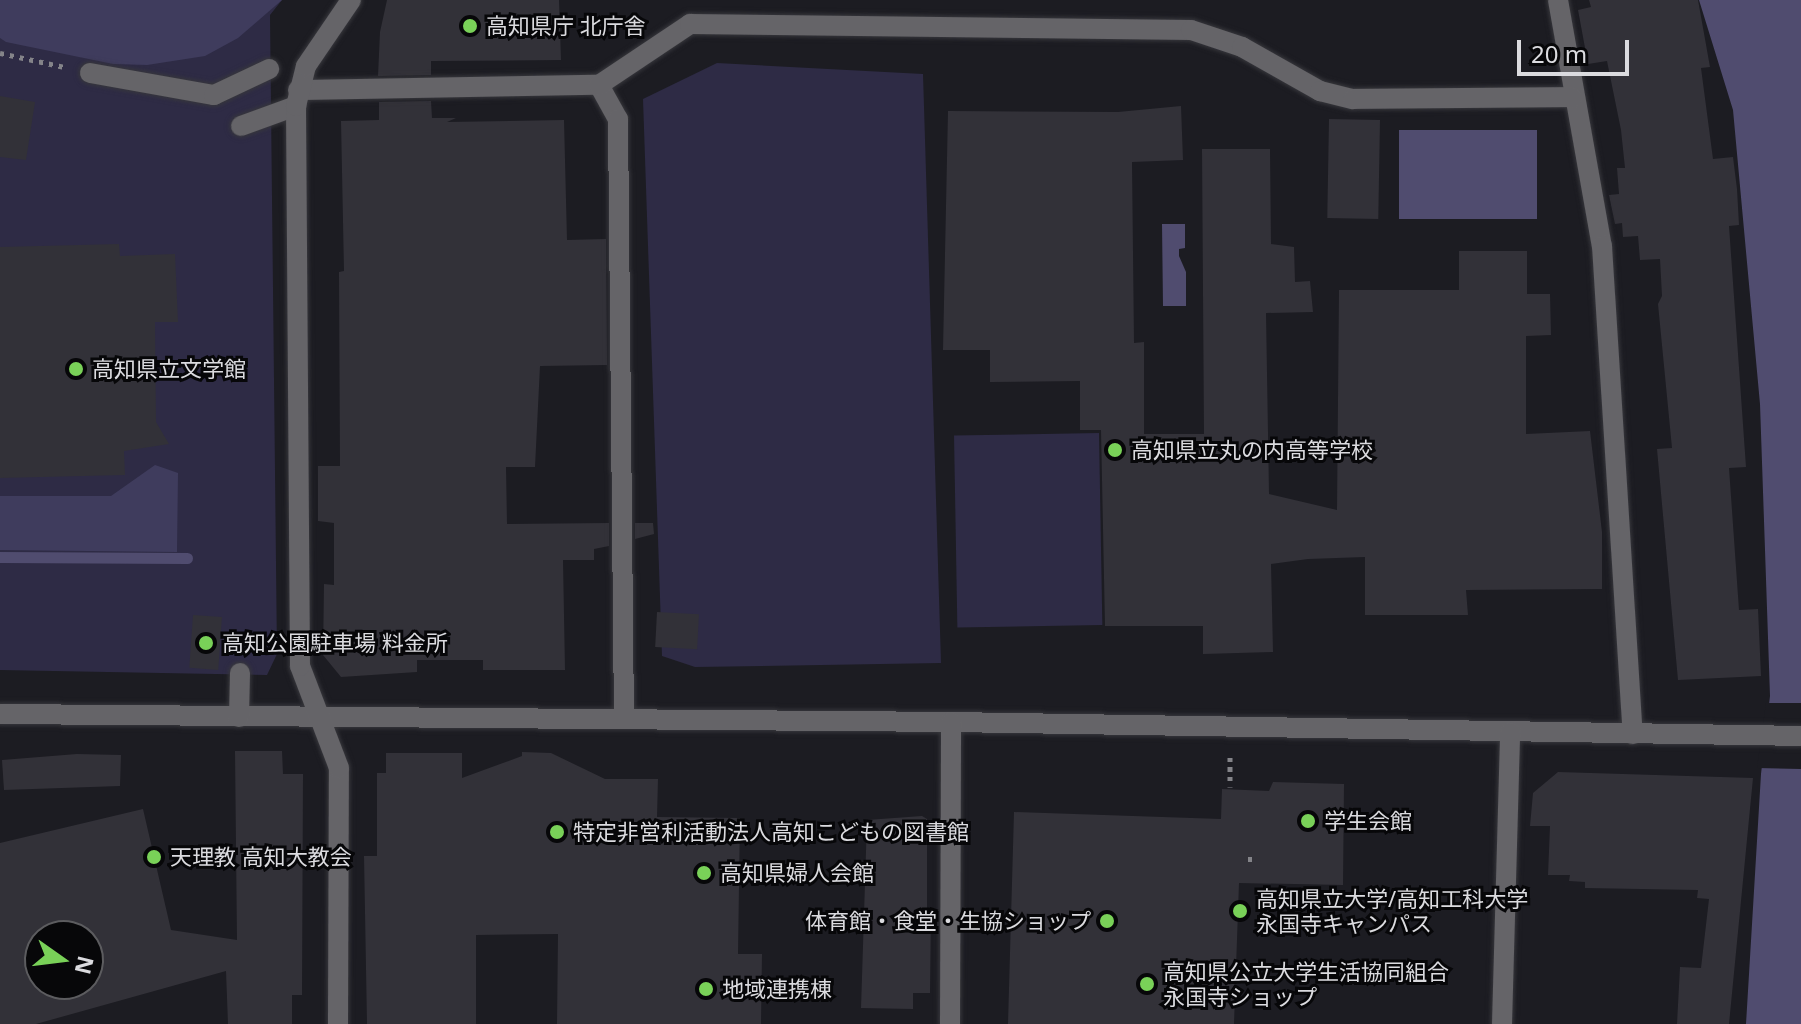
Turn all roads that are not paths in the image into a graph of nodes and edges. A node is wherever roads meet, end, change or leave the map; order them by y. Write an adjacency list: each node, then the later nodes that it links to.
1 (351, 0): 7 (street)
2 (1558, 0): 6 (street)
3 (269, 69): 4 (street)
4 (90, 73)
5 (599, 85): 6 (street); 7 (street); 13 (street)
6 (1572, 97): 16 (street)
7 (297, 98): 8 (street); 12 (street)
8 (241, 126)
9 (240, 673): 11 (street)
10 (0, 714): 11 (street)
11 (239, 717): 12 (street)
12 (320, 717): 13 (street); 18 (street)
13 (624, 718): 14 (street)
14 (951, 722): 15 (street); 19 (street)
15 (1510, 732): 16 (street); 20 (street)
16 (1633, 734): 17 (street)
17 (1801, 736)
18 (338, 1024)
19 (950, 1024)
20 (1502, 1024)

